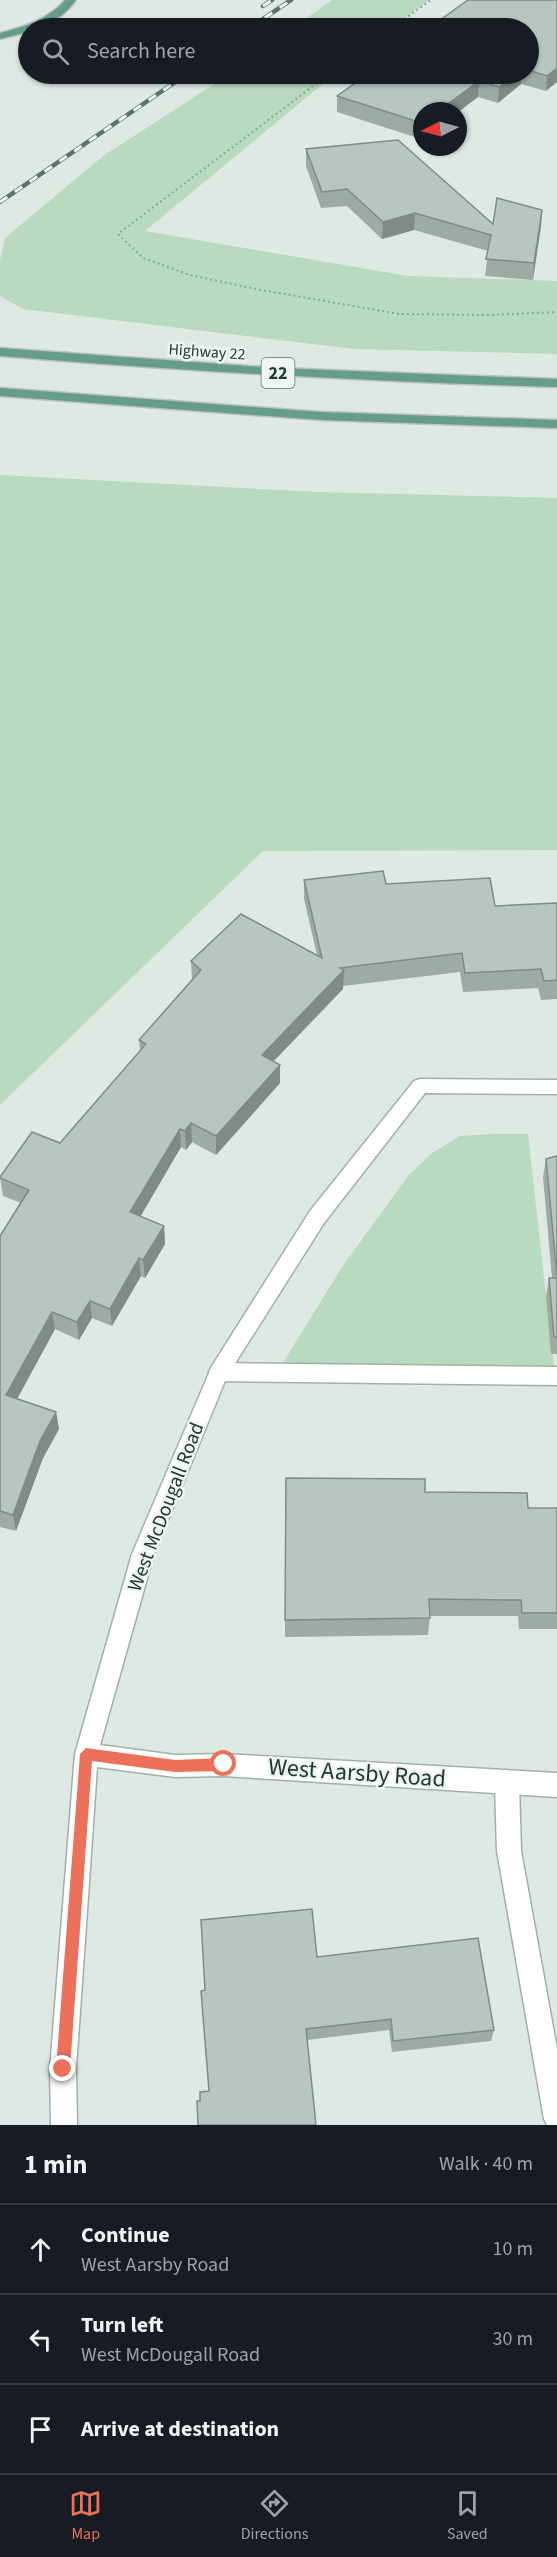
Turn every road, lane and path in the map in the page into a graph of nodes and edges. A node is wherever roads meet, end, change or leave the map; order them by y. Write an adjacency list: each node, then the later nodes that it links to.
1 (71, 0): 3 (main road)
2 (431, 0): 4 (path)
3 (50, 18)
4 (406, 18)
5 (18, 32): 6 (main road)
6 (0, 36)
7 (316, 84): 8 (path)
8 (557, 312)
9 (0, 352): 10 (main road, Highway 22 / 22)
10 (557, 384)
11 (0, 392): 12 (main road, 22)
12 (557, 424)
13 (557, 1087): 14 (street, West McDougall Road)
14 (219, 1372): 15 (street); 16 (street, West McDougall Road)
15 (557, 1376)
16 (86, 1754): 17 (street, West Aarsby Road); 20 (street, West McDougall Road)
17 (507, 1784): 18 (street, West Aarsby Road); 19 (street)
18 (557, 1785)
19 (557, 2119)
20 (64, 2125)

